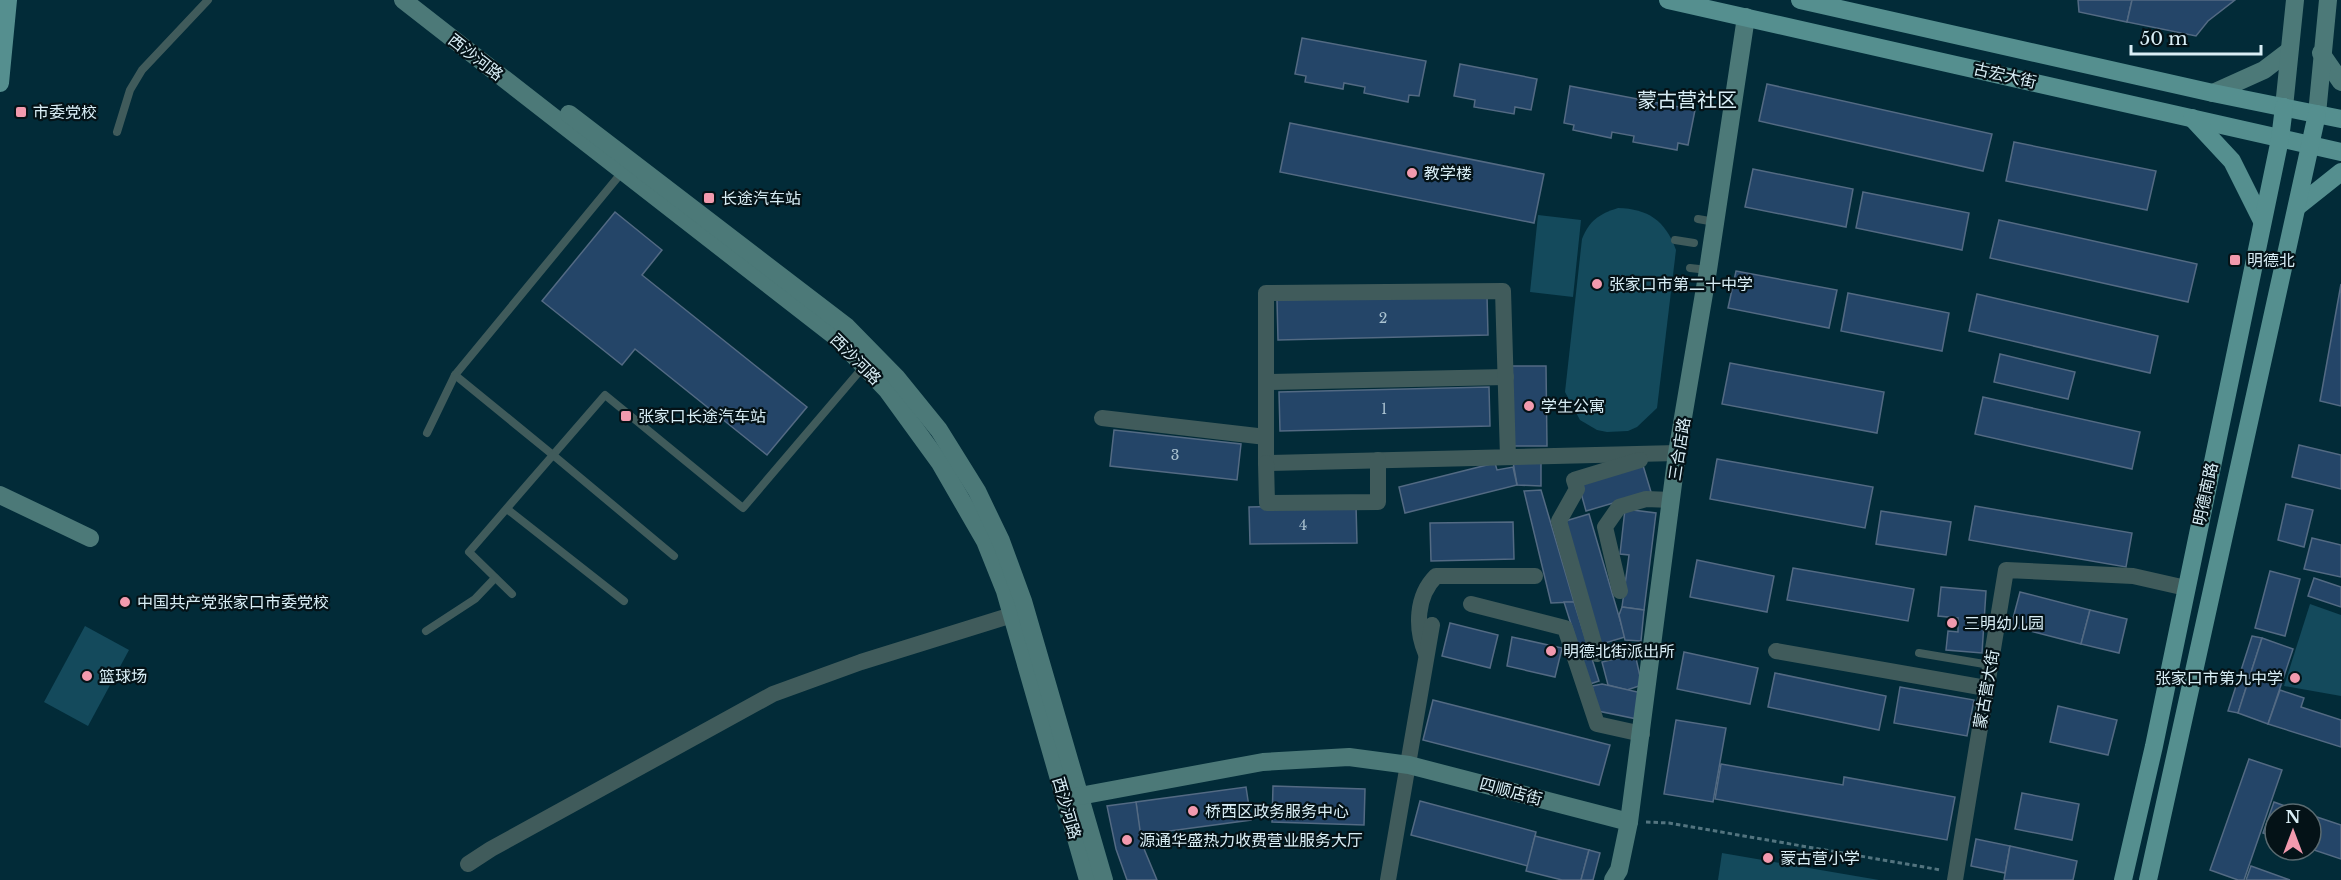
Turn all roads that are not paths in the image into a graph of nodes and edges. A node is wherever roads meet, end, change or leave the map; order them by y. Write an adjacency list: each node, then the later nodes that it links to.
1 (8, 0): 15 (main road)
2 (208, 0): 21 (lane)
3 (403, 0): 25 (street, 西沙河路)
4 (422, 0): 25 (street, 西沙河路)
5 (1668, 0): 9 (main road, 古宏大街)
6 (1800, 0): 10 (main road, 古宏大街)
7 (2295, 0): 12 (street)
8 (2328, 0): 13 (street)
9 (1746, 17): 11 (main road, 古宏大街); 40 (street, 三合店路)
10 (1880, 18): 11 (main road); 16 (main road, 古宏大街)
11 (1875, 46): 19 (main road, 古宏大街)
12 (2289, 51): 16 (street); 17 (street)
13 (2321, 53): 14 (street); 18 (street)
14 (2341, 82)
15 (0, 83)
16 (2213, 93): 17 (main road, 古宏大街)
17 (2284, 107): 18 (main road, 古宏大街); 22 (main road, 明德南路)
18 (2317, 114): 20 (main road, 古宏大街); 23 (main road, 明德南路)
19 (2193, 118): 22 (main road, 古宏大街); 28 (main road)
20 (2341, 119)
21 (117, 132)
22 (2280, 139): 23 (main road, 古宏大街); 28 (main road, 明德南路)
23 (2310, 145): 24 (main road, 古宏大街); 27 (main road, 明德南路)
24 (2341, 152)
25 (627, 166): 33 (street, 西沙河路); 34 (lane)
26 (2341, 172): 27 (main road)
27 (2297, 207): 32 (main road, 明德南路)
28 (2262, 221): 31 (main road, 明德南路)
29 (1675, 240): 30 (lane)
30 (1694, 243)
31 (2243, 314): 32 (main road); 55 (main road, 明德南路)
32 (2272, 319): 81 (main road, 明德南路)
33 (869, 360): 42 (lane); 60 (street, 西沙河路); 72 (street, 西沙河路)
34 (455, 375): 38 (lane); 42 (lane)
35 (1506, 377): 36 (street); 36 (street); 43 (street)
36 (1266, 382): 39 (street)
37 (1102, 418): 39 (street)
38 (427, 433)
39 (1266, 437): 46 (street)
40 (1677, 453): 41 (street); 49 (street, 三合店路)
41 (1590, 454): 43 (street); 47 (street)
42 (553, 455): 50 (lane); 52 (lane)
43 (1508, 457): 44 (street)
44 (1378, 460): 46 (street); 46 (street)
45 (1640, 460): 47 (street)
46 (1266, 463)
47 (1591, 474): 66 (street)
48 (0, 495): 51 (street)
49 (1671, 500): 56 (street); 63 (street, 三合店路)
50 (507, 509): 54 (lane); 58 (lane)
51 (90, 538)
52 (674, 556)
53 (1535, 576): 67 (street)
54 (495, 578): 57 (lane); 62 (lane)
55 (2186, 588): 68 (street, 蒙古营大街); 80 (main road, 明德南路)
56 (1620, 591)
57 (512, 594)
58 (624, 601)
59 (1471, 604): 70 (street)
60 (1012, 615): 72 (street, 西沙河路); 74 (street)
61 (1432, 625): 67 (street)
62 (426, 631)
63 (1653, 651): 66 (lane); 70 (street, 三合店路)
64 (1776, 651): 69 (street)
65 (1919, 653): 68 (lane)
66 (1602, 656)
67 (1427, 658): 71 (street)
68 (1990, 665): 69 (street, 蒙古营大街)
69 (1986, 688): 75 (street, 蒙古营大街)
70 (1642, 734): 73 (street, 三合店路)
71 (1409, 765): 72 (street, 四顺店街); 73 (street, 四顺店街); 78 (street)
72 (1072, 797): 76 (street, 西沙河路); 77 (street, 西沙河路)
73 (1629, 822): 79 (street, 三合店路)
74 (468, 864)
75 (1956, 876)
76 (1088, 880)
77 (1104, 880)
78 (1388, 880)
79 (1613, 880)
80 (2123, 880)
81 (2148, 880)

